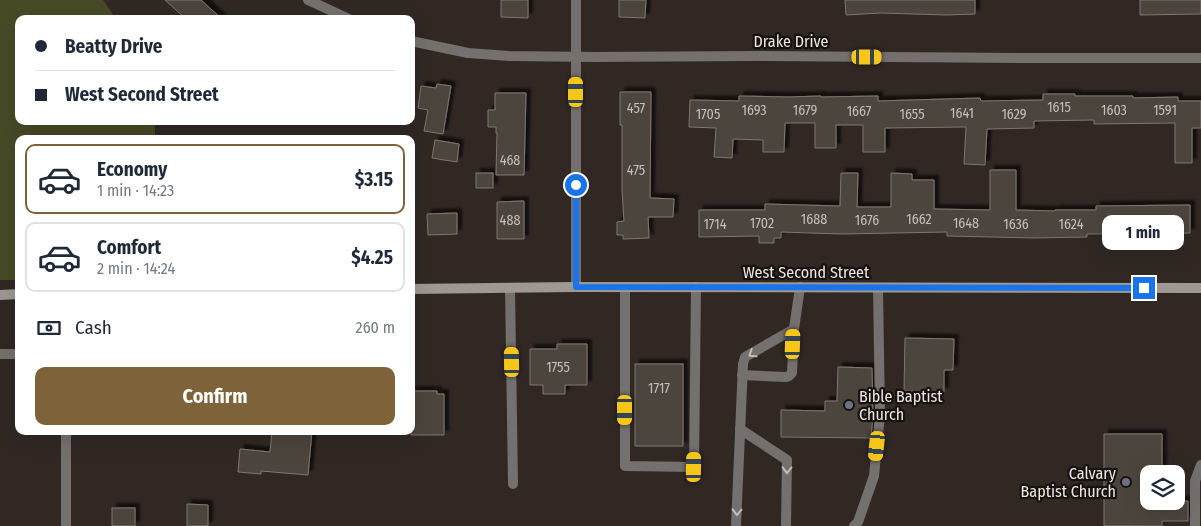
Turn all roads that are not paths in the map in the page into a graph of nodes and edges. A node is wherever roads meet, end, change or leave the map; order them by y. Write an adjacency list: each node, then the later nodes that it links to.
1 (308, 0): 3 (street)
2 (576, 0): 5 (street)
3 (340, 15)
4 (415, 42): 5 (street, Drake Drive)
5 (576, 57): 6 (street, Drake Drive); 7 (street)
6 (1201, 58)
7 (576, 287): 8 (main road, West Second Street); 11 (main road, West Second Street)
8 (625, 287): 9 (main road, West Second Street); 9 (street)
9 (696, 287): 10 (main road, West Second Street)
10 (800, 287): 12 (main road, West Second Street); 17 (street)
11 (510, 288): 14 (main road, West Second Street); 24 (street)
12 (878, 288): 13 (main road, West Second Street); 28 (street)
13 (1201, 288)
14 (415, 289)
15 (15, 294): 16 (main road)
16 (0, 295)
17 (794, 329): 20 (street, one-way to 20); 20 (street)
18 (0, 354): 19 (street)
19 (15, 354)
20 (742, 375): 21 (street)
21 (740, 430): 26 (street, one-way to 26); 27 (street, one-way to 27)
22 (66, 435): 25 (street)
23 (1201, 465): 29 (street)
24 (513, 484)
25 (66, 526)
26 (736, 526)
27 (786, 526)
28 (854, 526)
29 (1195, 526)

